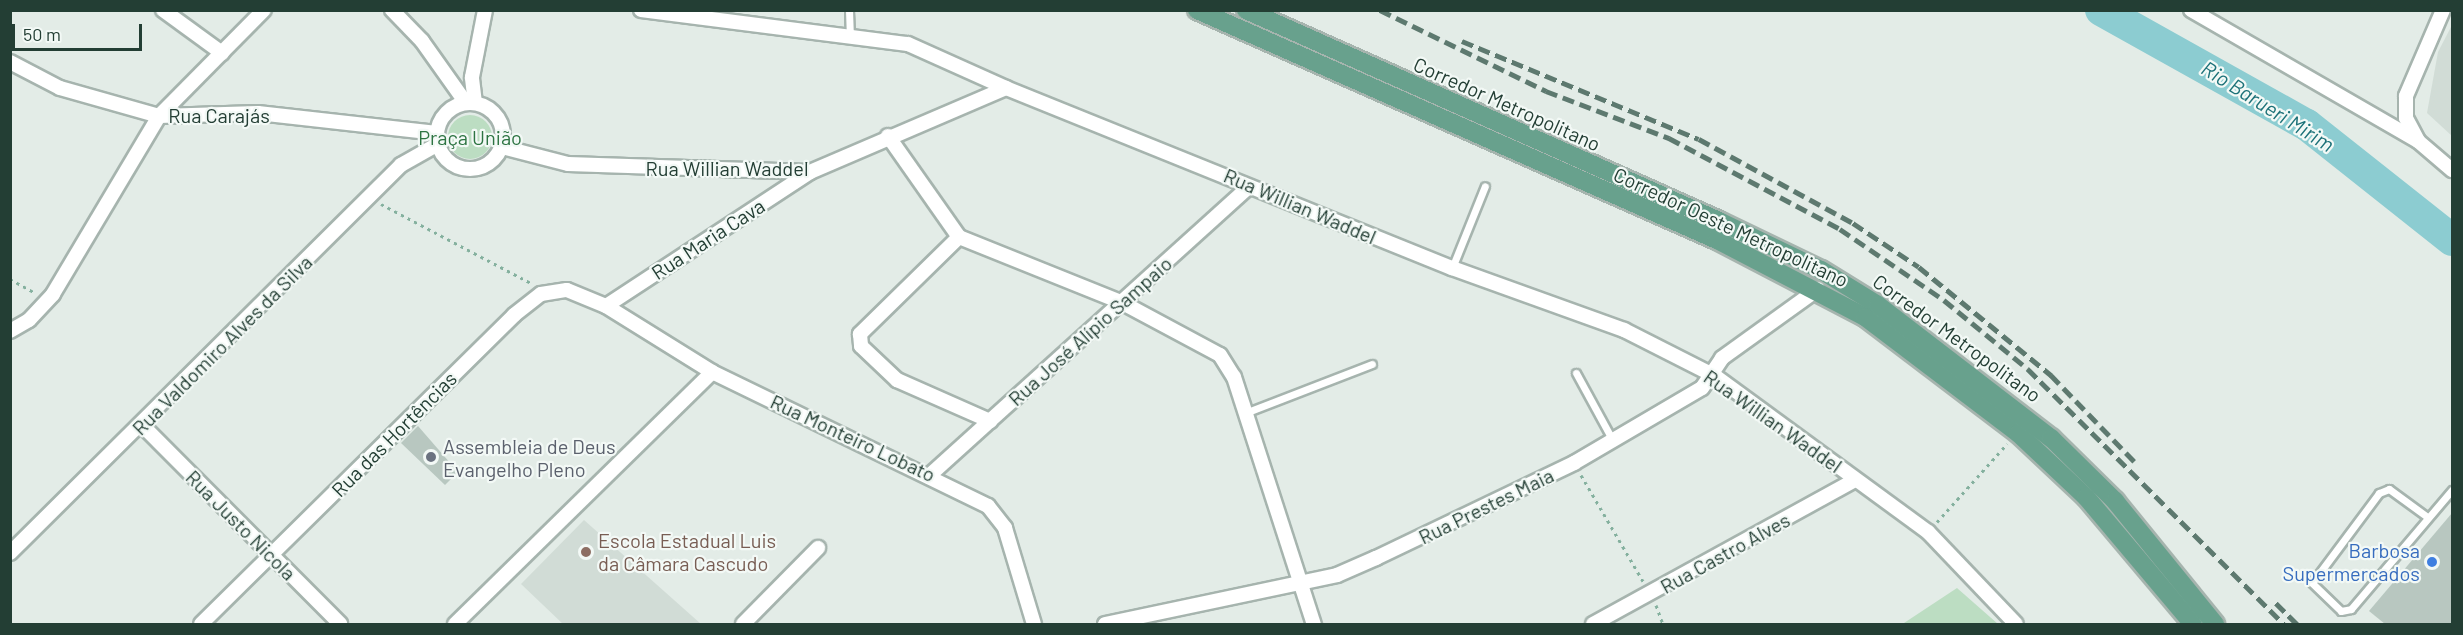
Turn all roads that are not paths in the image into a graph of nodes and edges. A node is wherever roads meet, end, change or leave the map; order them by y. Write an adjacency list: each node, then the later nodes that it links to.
1 (163, 10): 12 (street)
2 (264, 10): 12 (street)
3 (392, 10): 15 (street)
4 (485, 10): 15 (street)
5 (641, 10): 11 (street)
6 (849, 10): 11 (lane)
7 (1197, 10): 27 (main road, Corredor Oeste Metropolitano)
8 (1246, 10): 31 (main road, Corredor Metropolitano)
9 (2191, 10): 19 (street)
10 (2443, 10): 19 (street)
11 (850, 36): 14 (street)
12 (222, 53): 16 (street)
13 (10, 62): 16 (street, Rua Carajás)
14 (1006, 88): 17 (street, Rua Willian Waddel); 24 (street, Rua Willian Waddel)
15 (471, 103): 18 (street); 20 (street)
16 (159, 116): 18 (street, Rua Carajás); 30 (street)
17 (888, 135): 22 (street, Rua Willian Waddel); 25 (street)
18 (437, 139): 20 (street); 38 (street, Rua Valdomiro Alves da Silva)
19 (2418, 141): 21 (street)
20 (501, 147): 22 (street, Rua Willian Waddel)
21 (2452, 170)
22 (810, 172): 29 (street, Rua Maria Cava)
23 (1485, 186): 26 (lane)
24 (1249, 187): 26 (street, Rua Willian Waddel); 28 (street, Rua José Alípio Sampaio)
25 (959, 237): 28 (street); 37 (street)
26 (1452, 268): 35 (street, Rua Willian Waddel)
27 (1818, 289): 31 (main road); 35 (street, Rua Prestes Maia); 57 (main road, Corredor Oeste Metropolitano)
28 (1121, 302): 36 (street); 37 (street, Rua José Alípio Sampaio)
29 (606, 306): 33 (street, Rua Monteiro Lobato); 46 (street, Rua das Hortências)
30 (10, 331)
31 (1931, 342): 58 (main road, Corredor Metropolitano)
32 (1372, 364): 36 (lane)
33 (712, 372): 40 (street, Rua Monteiro Lobato); 50 (street)
34 (1576, 373): 39 (lane)
35 (1715, 376): 39 (street, Rua Prestes Maia); 41 (street, Rua Willian Waddel)
36 (1245, 413): 47 (street)
37 (990, 421): 40 (street, Rua José Alípio Sampaio)
38 (142, 425): 45 (street, Rua Valdomiro Alves da Silva); 46 (street, Rua Justo Nicola)
39 (1613, 441): 47 (street, Rua Prestes Maia)
40 (931, 474): 52 (street, Rua Monteiro Lobato)
41 (1855, 480): 55 (street, Rua Castro Alves); 56 (street, Rua Willian Waddel)
42 (2452, 490): 43 (lane)
43 (2426, 516): 43 (lane)
44 (818, 548): 51 (street)
45 (10, 553)
46 (271, 555): 48 (street, Rua das Hortências); 49 (street, Rua Justo Nicola)
47 (1302, 583): 53 (street, Rua Prestes Maia); 54 (street)
48 (201, 624)
49 (340, 624)
50 (456, 624)
51 (743, 624)
52 (1034, 624)
53 (1105, 624)
54 (1314, 624)
55 (1593, 624)
56 (2016, 624)
57 (2193, 624)
58 (2215, 624)

